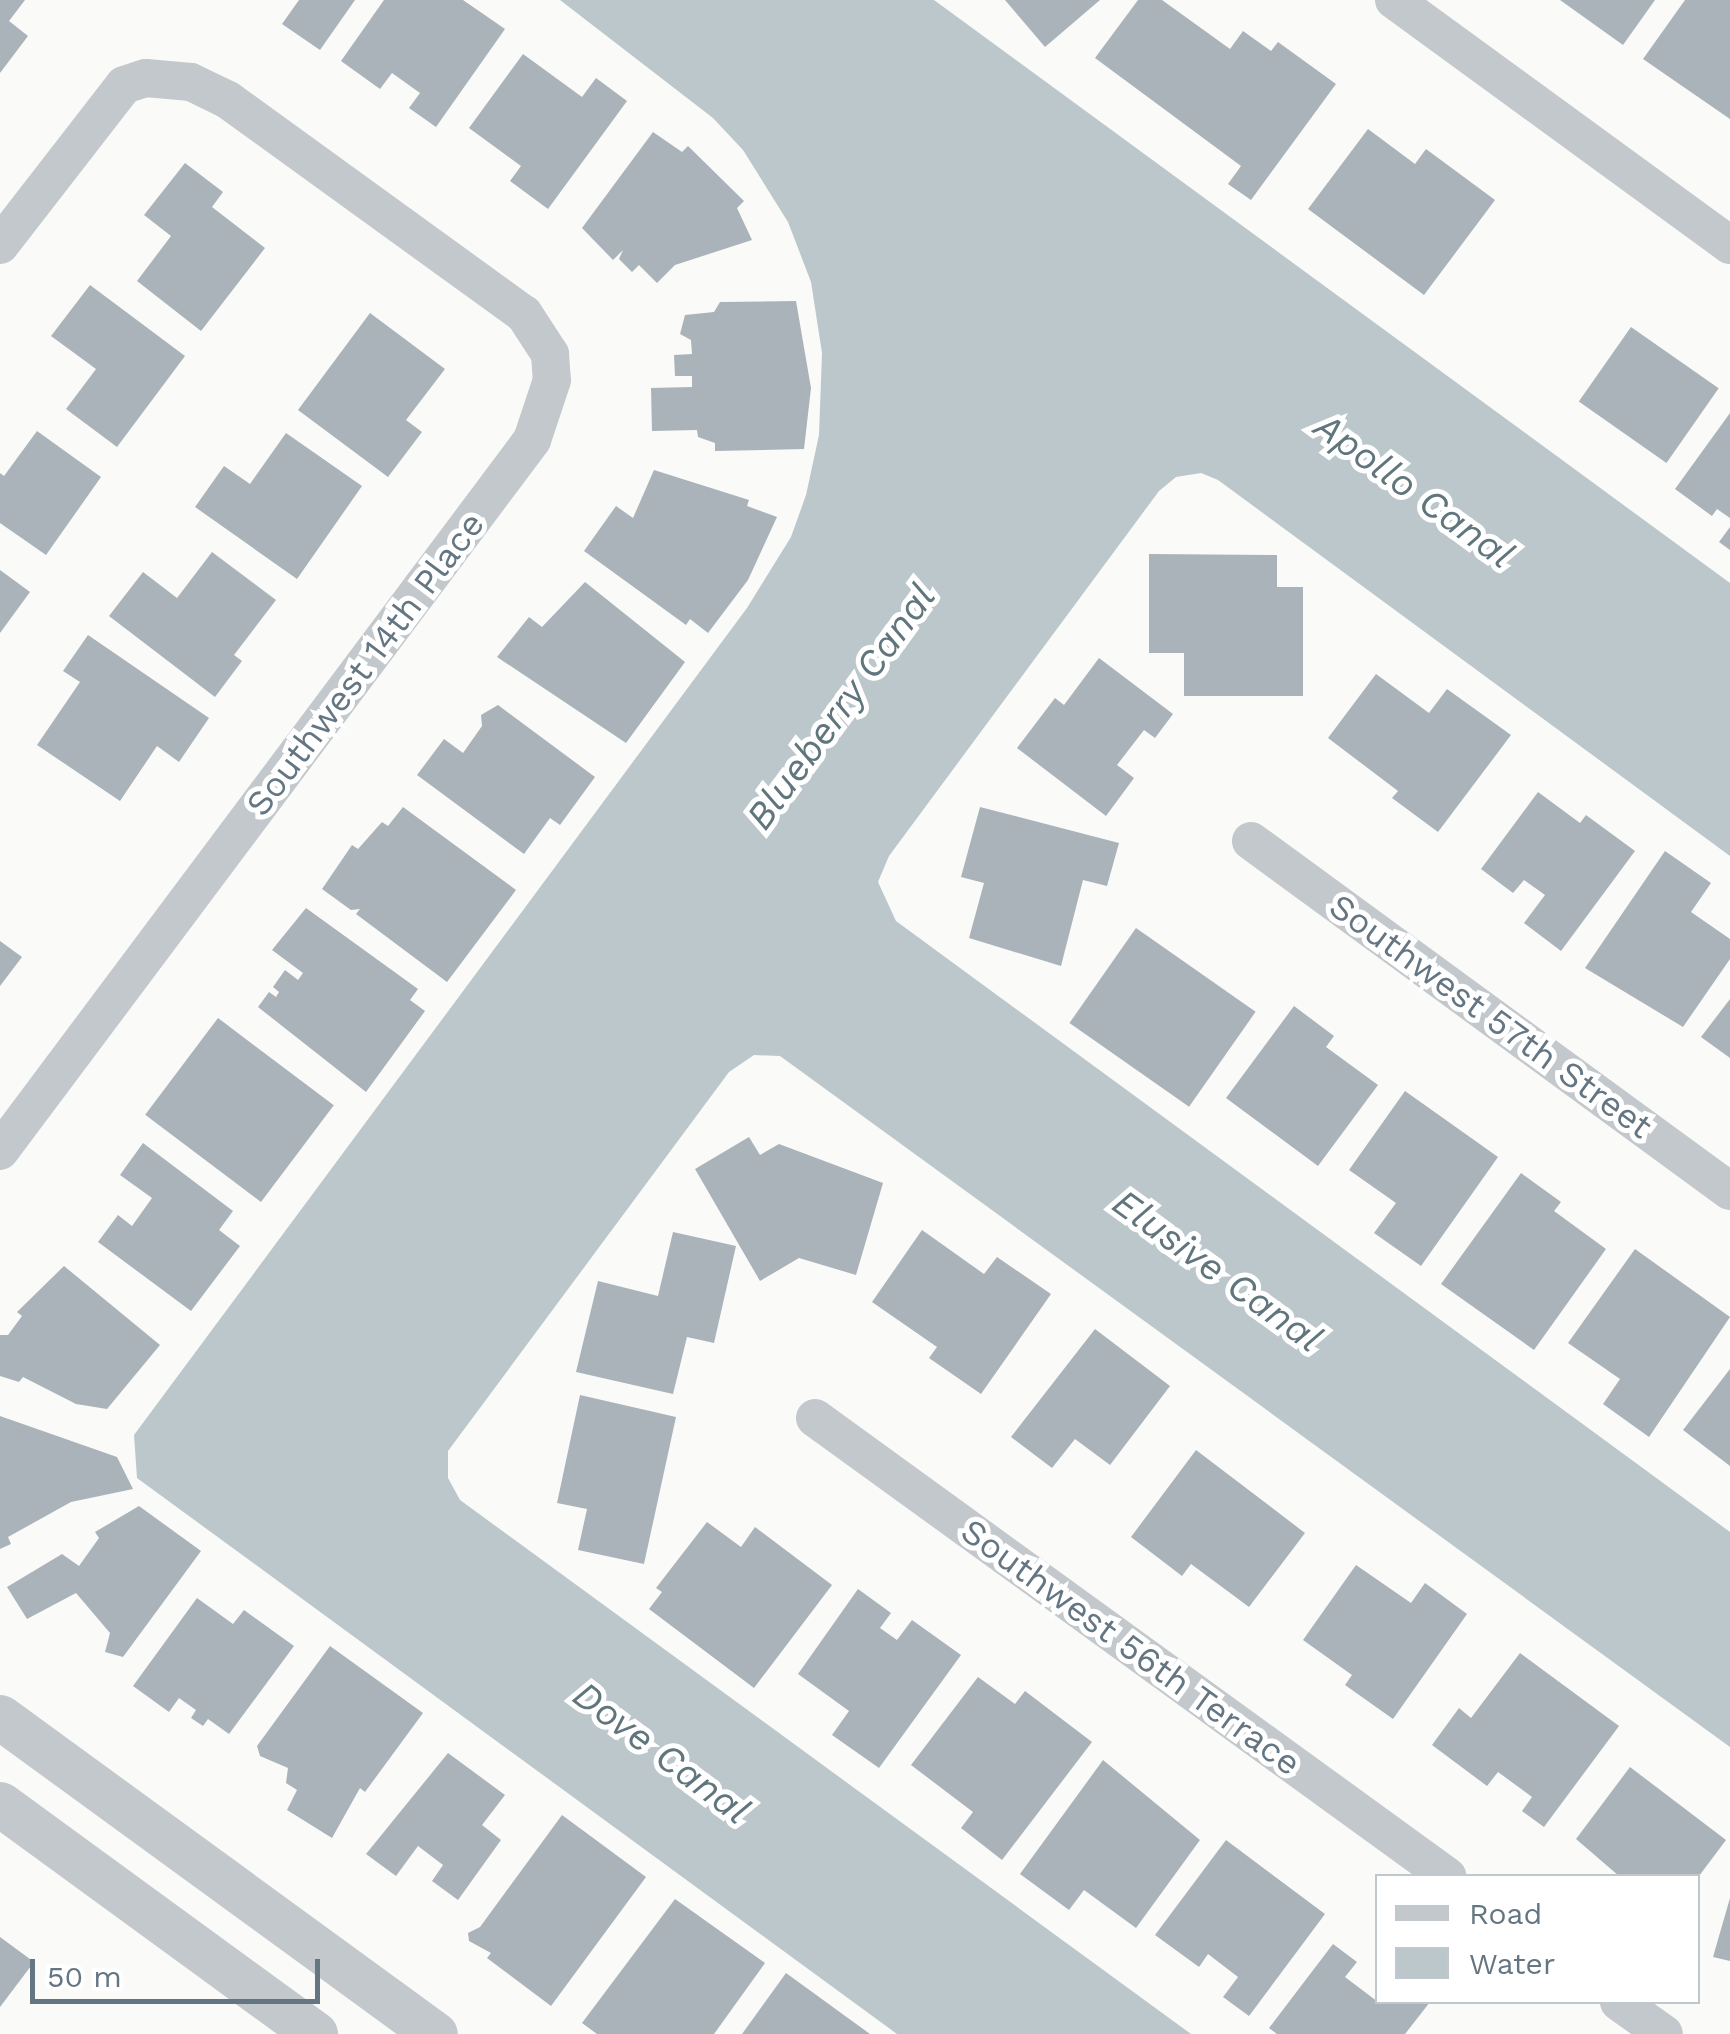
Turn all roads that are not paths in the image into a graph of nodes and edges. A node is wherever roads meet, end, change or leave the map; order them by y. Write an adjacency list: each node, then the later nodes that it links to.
1 (1394, 0): 3 (street)
2 (0, 244): 5 (street, Southwest 14th Place)
3 (1730, 246)
4 (1252, 840): 6 (street, Southwest 57th Street)
5 (0, 1151)
6 (1730, 1191)
7 (815, 1418): 10 (street, Southwest 56th Terrace)
8 (0, 1717): 13 (street)
9 (0, 1804): 12 (street)
10 (1444, 1874)
11 (1622, 2004): 14 (street)
12 (315, 2034)
13 (434, 2034)
14 (1664, 2034)

